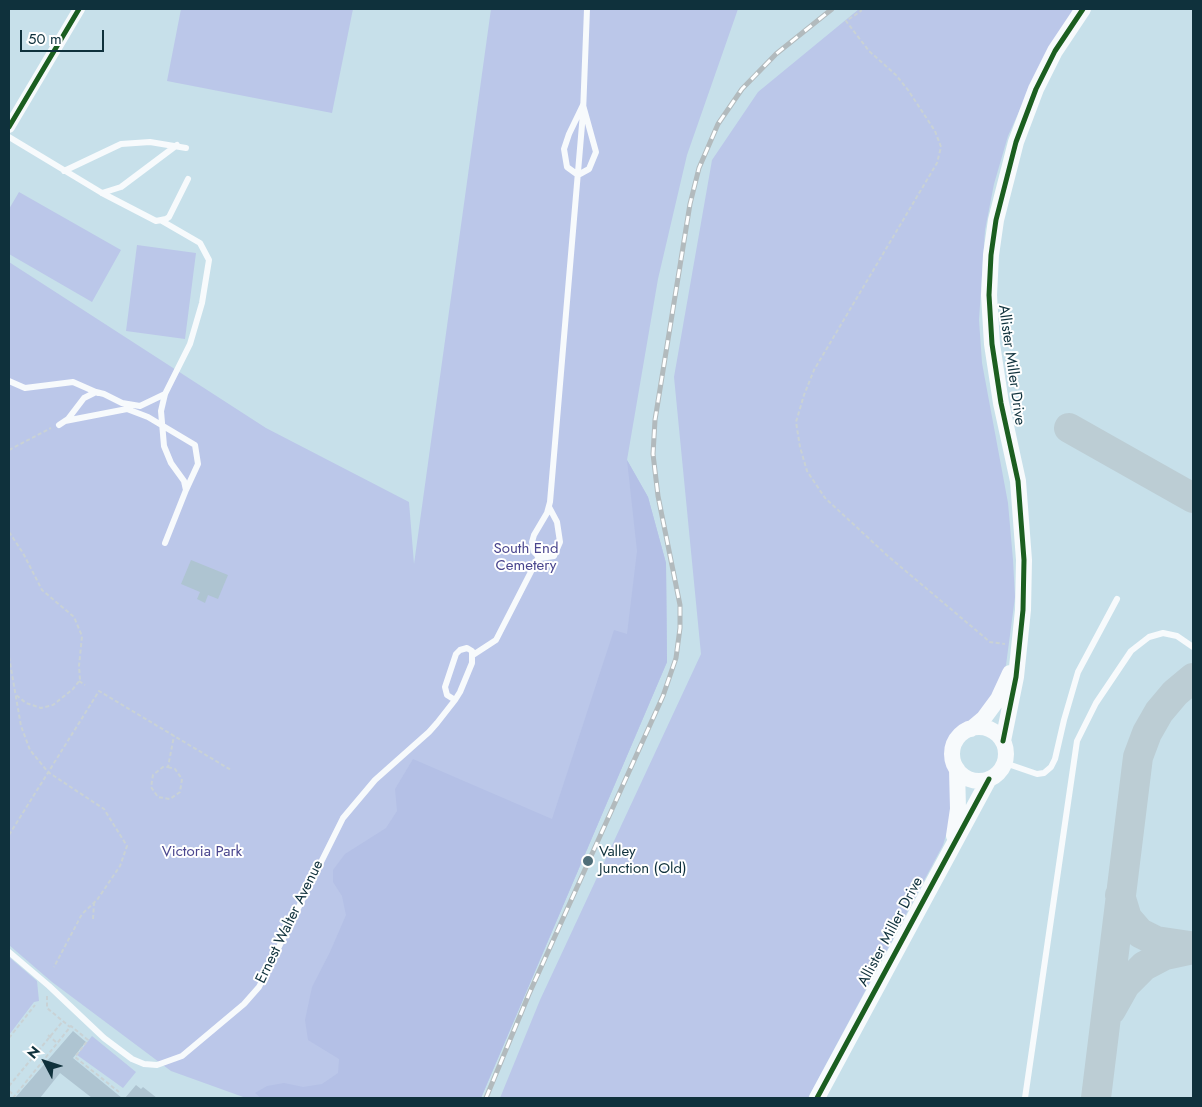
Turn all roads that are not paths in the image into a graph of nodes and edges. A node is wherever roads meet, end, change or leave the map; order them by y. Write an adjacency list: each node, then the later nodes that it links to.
1 (79, 9): 5 (street)
2 (587, 9): 4 (lane)
3 (1083, 9): 23 (street, Allister Miller Drive)
4 (583, 104): 10 (lane); 10 (lane); 10 (lane)
5 (9, 127)
6 (9, 137): 9 (lane)
7 (177, 145): 8 (lane); 9 (lane); 12 (lane)
8 (186, 148)
9 (64, 170): 12 (lane)
10 (578, 175): 19 (lane)
11 (188, 179): 13 (lane)
12 (102, 193): 13 (lane)
13 (162, 221): 16 (lane)
14 (9, 381): 15 (lane)
15 (98, 393): 16 (lane); 17 (lane)
16 (165, 394): 17 (lane)
17 (161, 426): 18 (lane); 18 (lane)
18 (186, 490): 20 (lane)
19 (549, 507): 21 (lane); 21 (lane)
20 (165, 543)
21 (538, 558): 25 (lane)
22 (1117, 600): 29 (lane)
23 (1019, 645): 27 (street, Allister Miller Drive); 28 (street, Allister Miller Drive)
24 (1193, 647): 35 (lane)
25 (472, 654): 26 (lane, Ernest Walter Avenue); 26 (lane)
26 (454, 700): 33 (lane, Ernest Walter Avenue)
27 (971, 729): 28 (street); 30 (street)
28 (1003, 741): 29 (street)
29 (1005, 763): 31 (street)
30 (957, 769): 31 (street); 32 (street, Allister Miller Drive)
31 (989, 779): 32 (street, Allister Miller Drive)
32 (953, 843): 34 (street, Allister Miller Drive)
33 (9, 952)
34 (817, 1098)
35 (1025, 1098)

